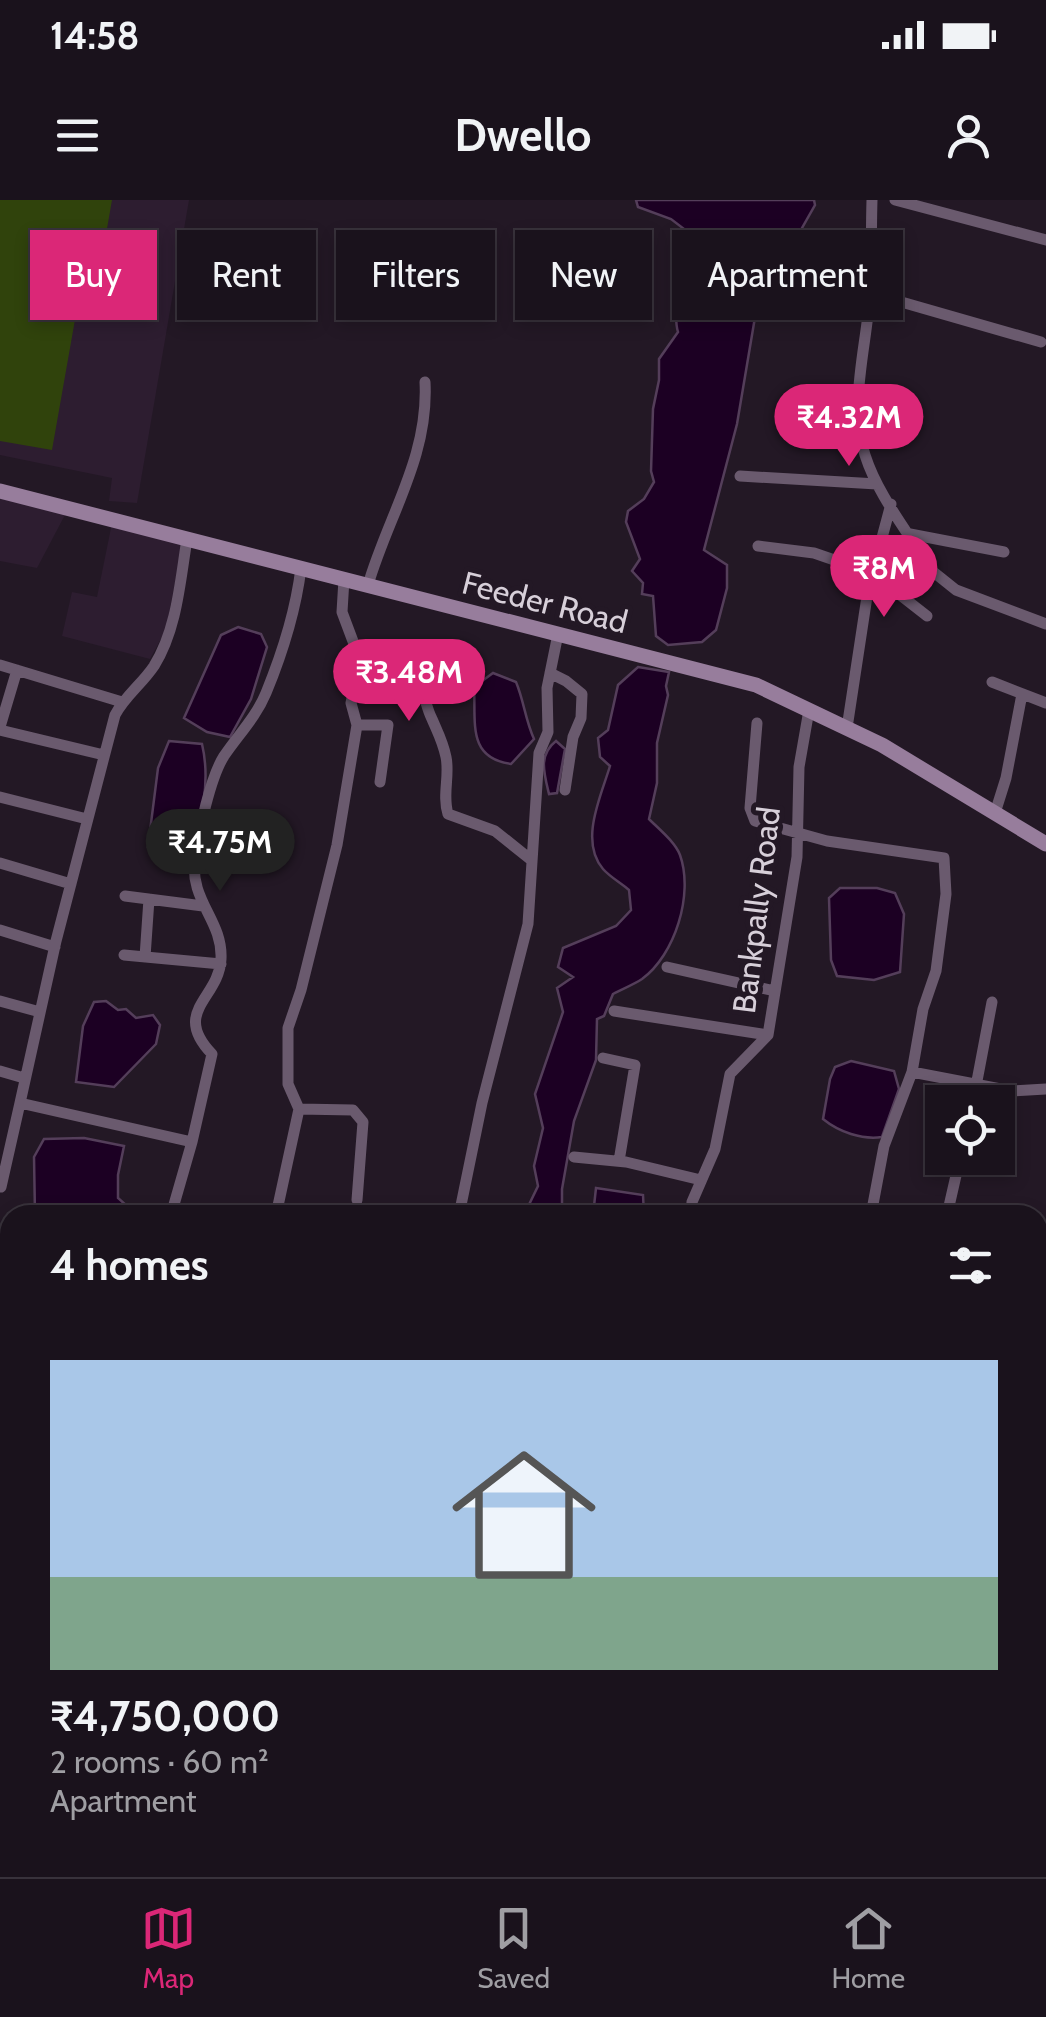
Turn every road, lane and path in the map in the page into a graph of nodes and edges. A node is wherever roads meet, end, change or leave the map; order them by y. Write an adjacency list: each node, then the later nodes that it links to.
1 (872, 200): 3 (street)
2 (895, 200): 4 (street)
3 (871, 230)
4 (1046, 240)
5 (903, 303): 7 (street)
6 (867, 320): 10 (street)
7 (1040, 342)
8 (425, 382): 20 (street)
9 (740, 476): 10 (street)
10 (877, 484): 12 (street)
11 (0, 491): 14 (street, Feeder Road)
12 (891, 504): 13 (street); 18 (street)
13 (910, 534): 16 (street); 22 (street)
14 (188, 539): 17 (street, Feeder Road); 30 (street)
15 (758, 546): 18 (street)
16 (1004, 552)
17 (301, 568): 19 (street, Feeder Road); 50 (street)
18 (872, 574): 21 (street); 35 (street)
19 (344, 579): 20 (street, Feeder Road); 24 (street)
20 (368, 585): 23 (street, Feeder Road)
21 (927, 616)
22 (1046, 624)
23 (558, 634): 27 (street); 32 (street, Feeder Road)
24 (360, 660): 34 (street); 45 (street)
25 (0, 665): 26 (street)
26 (17, 670): 30 (street); 36 (street)
27 (550, 674): 39 (street); 45 (street)
28 (992, 682): 29 (street)
29 (1022, 694): 31 (street); 41 (street)
30 (122, 702): 37 (street)
31 (1046, 703)
32 (809, 710): 35 (street, Feeder Road); 43 (street, Bankpally Road)
33 (757, 723): 43 (street)
34 (357, 724): 38 (street); 70 (street)
35 (846, 728): 41 (street, Feeder Road)
36 (0, 729): 37 (street)
37 (104, 755): 42 (street)
38 (380, 782)
39 (565, 790)
40 (0, 797): 42 (street)
41 (995, 813): 44 (street, Feeder Road)
42 (88, 819): 47 (street)
43 (798, 832): 57 (street, Bankpally Road); 65 (street)
44 (1046, 844)
45 (530, 859): 81 (street)
46 (0, 863): 47 (street)
47 (71, 884): 52 (street)
48 (124, 896): 49 (street)
49 (149, 899): 50 (street); 54 (street)
50 (203, 906): 55 (street)
51 (0, 930): 52 (street)
52 (55, 947): 61 (street)
53 (124, 955): 54 (street)
54 (144, 957): 55 (street)
55 (221, 964): 72 (street)
56 (667, 968): 57 (street)
57 (776, 991): 62 (street, Bankpally Road)
58 (0, 1001): 61 (street)
59 (992, 1002): 67 (street)
60 (614, 1011): 62 (street)
61 (40, 1012): 66 (street)
62 (768, 1035): 76 (street, Bankpally Road)
63 (603, 1058): 74 (street)
64 (0, 1070): 66 (street)
65 (912, 1072): 67 (street); 83 (street)
66 (24, 1078): 69 (street)
67 (976, 1084): 68 (street)
68 (1046, 1089)
69 (20, 1103): 71 (street); 72 (street)
70 (300, 1110): 78 (street); 80 (street)
71 (6, 1132): 77 (street)
72 (192, 1142): 79 (street)
73 (574, 1157): 74 (street)
74 (619, 1161): 76 (street)
75 (956, 1175): 84 (street)
76 (702, 1180): 82 (street, Bankpally Road)
77 (1, 1187)
78 (357, 1200)
79 (174, 1205)
80 (278, 1205)
81 (461, 1205)
82 (692, 1205)
83 (872, 1205)
84 (948, 1205)

